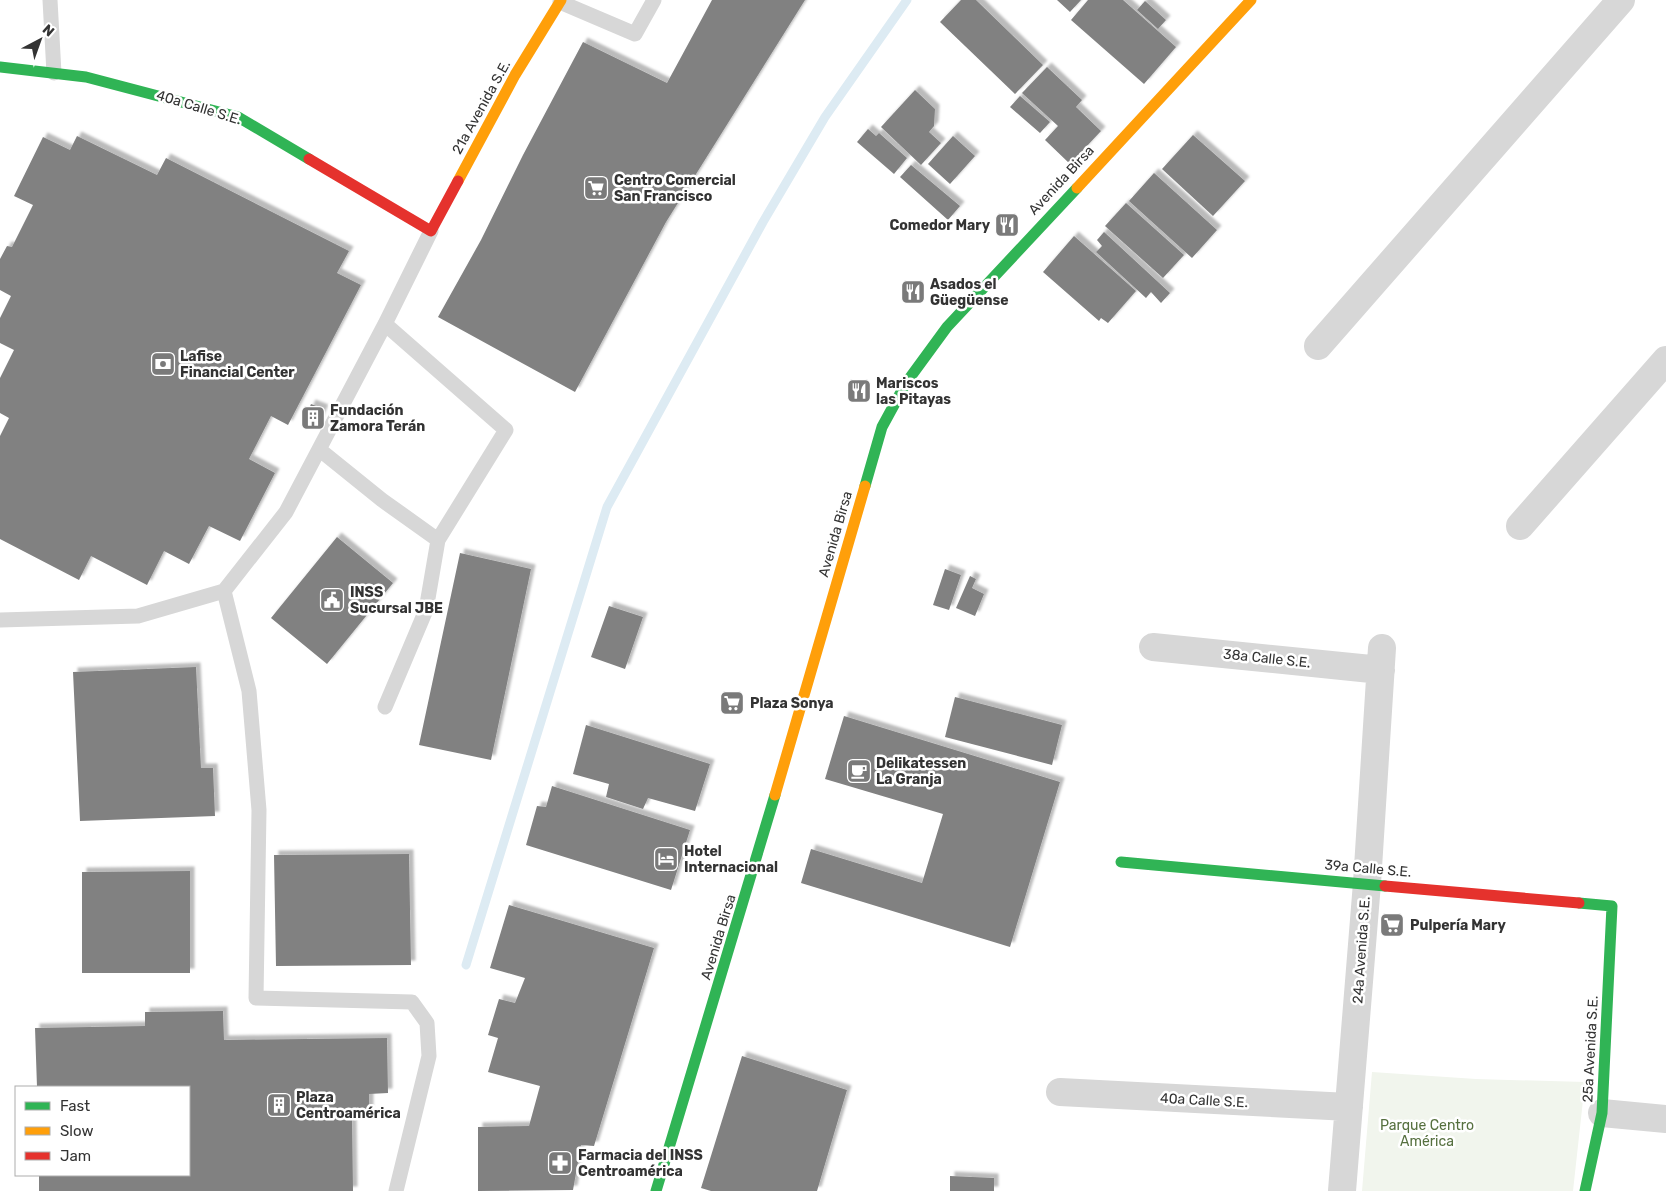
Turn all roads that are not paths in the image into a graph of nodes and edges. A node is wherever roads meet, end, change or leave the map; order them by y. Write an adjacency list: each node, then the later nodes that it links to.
1 (50, 0): 7 (lane)
2 (654, 0): 5 (lane)
3 (1251, 0): 28 (street, Avenida Birsa)
4 (1621, 0): 10 (street)
5 (560, 1): 8 (street, 21a Avenida S.E.)
6 (0, 67): 7 (street, 40a Calle S.E.)
7 (54, 74): 8 (street, 40a Calle S.E.)
8 (431, 231): 9 (lane)
9 (385, 324): 12 (lane); 14 (lane)
10 (1318, 346)
11 (1666, 360): 13 (street)
12 (320, 450): 14 (lane); 15 (lane)
13 (1520, 526)
14 (438, 540): 19 (lane)
15 (224, 591): 16 (lane); 27 (lane)
16 (0, 620)
17 (1153, 646): 18 (street, 38a Calle S.E.)
18 (1382, 659): 21 (street, 24a Avenida S.E.)
19 (385, 707)
20 (1121, 862): 21 (street, 39a Calle S.E.)
21 (1367, 883): 22 (street, 39a Calle S.E.); 24 (street, 24a Avenida S.E.)
22 (1612, 906): 25 (street, 25a Avenida S.E.)
23 (1060, 1092): 24 (street, 40a Calle S.E.)
24 (1349, 1107): 29 (street, 24a Avenida S.E.)
25 (1602, 1113): 26 (street); 30 (street, 25a Avenida S.E.)
26 (1666, 1119)
27 (396, 1191)
28 (656, 1191)
29 (1342, 1191)
30 (1585, 1191)

